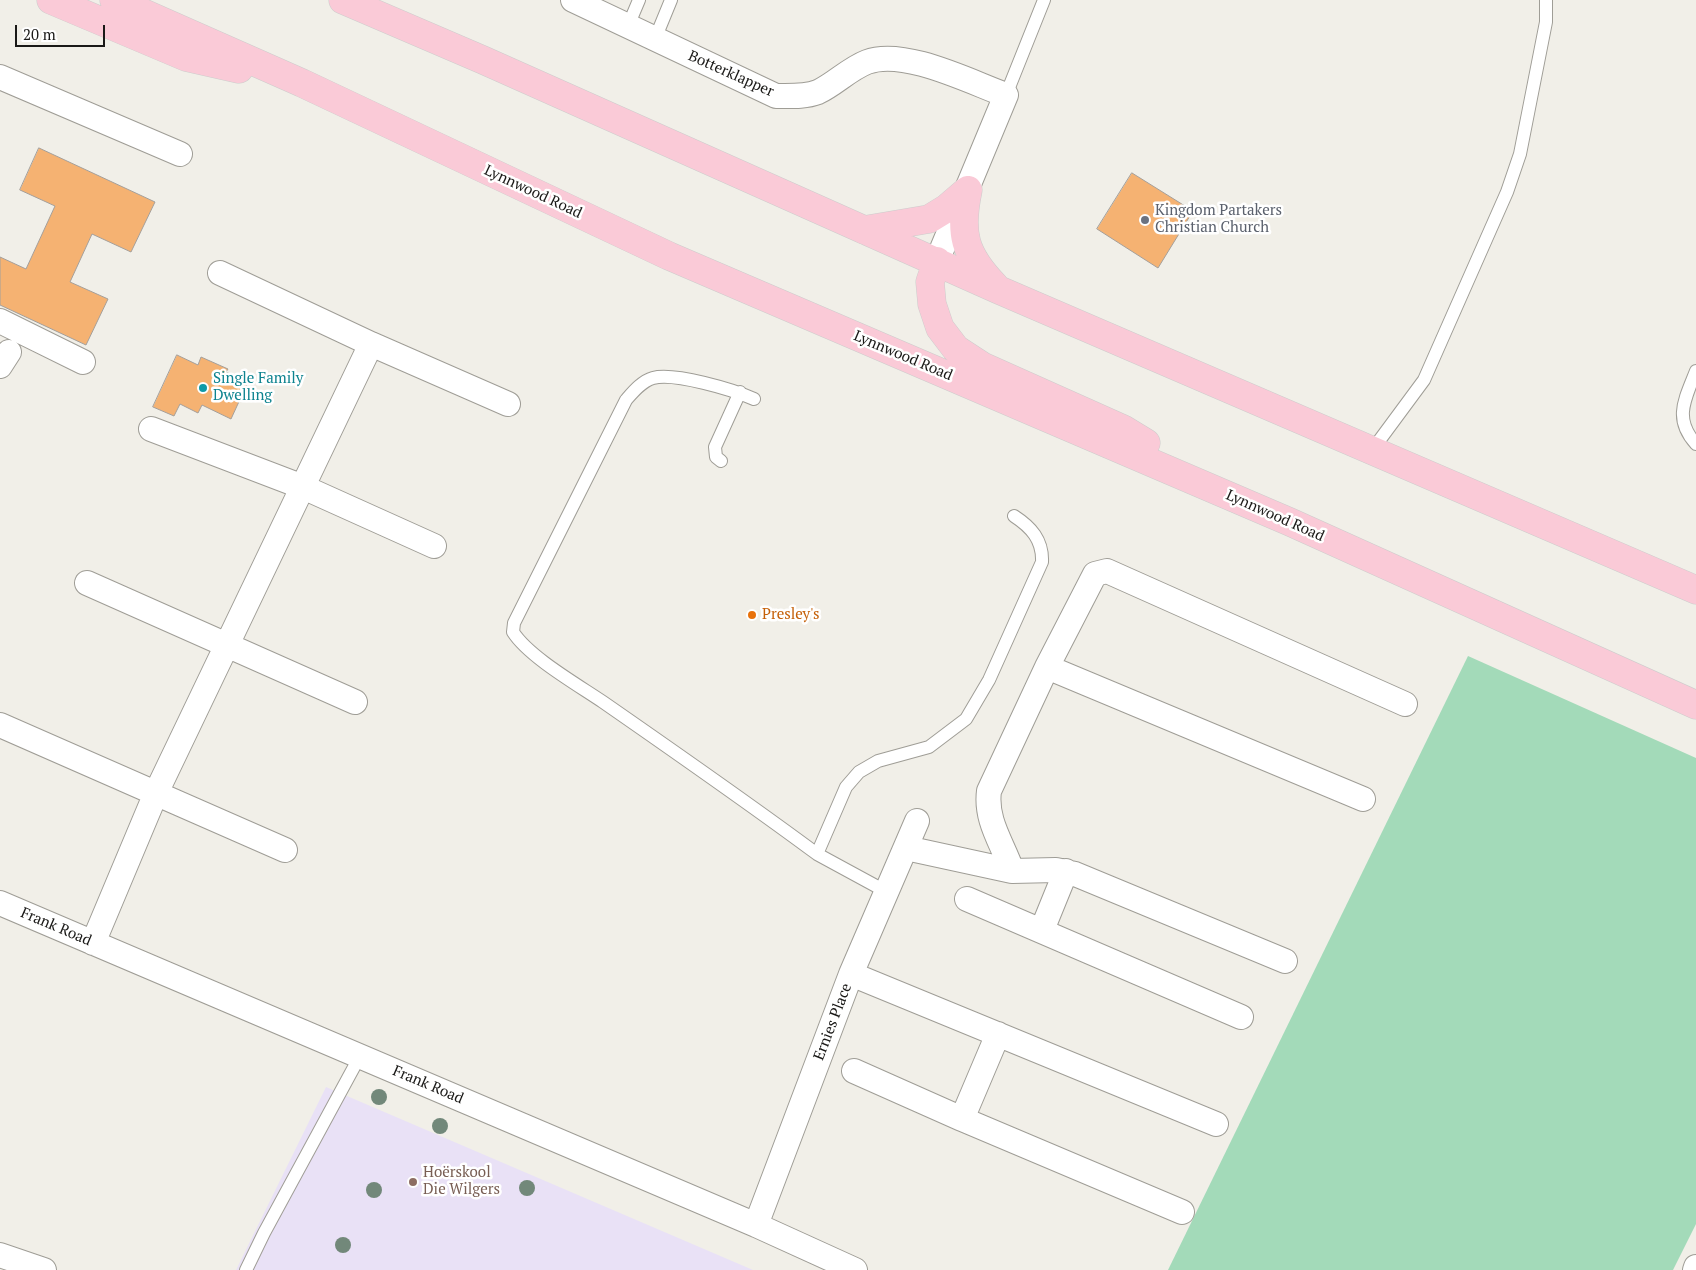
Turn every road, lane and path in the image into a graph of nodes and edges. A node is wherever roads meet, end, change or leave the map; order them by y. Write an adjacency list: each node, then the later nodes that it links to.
1 (51, 0): 12 (main road)
2 (114, 0): 12 (main road, Lynnwood Road)
3 (343, 0): 16 (main road)
4 (573, 0): 9 (street, Botterklapper)
5 (639, 0): 9 (lane)
6 (671, 0): 10 (lane)
7 (1044, 0): 13 (lane)
8 (1546, 0): 29 (lane)
9 (628, 26): 10 (street, Botterklapper)
10 (655, 39): 13 (street, Botterklapper)
11 (0, 77): 14 (street)
12 (302, 83): 33 (main road, Lynnwood Road)
13 (1006, 95): 15 (street)
14 (180, 154)
15 (968, 190): 16 (main road); 17 (street); 19 (main road)
16 (864, 230): 17 (main road)
17 (937, 261): 19 (main road); 33 (main road)
18 (220, 273): 21 (street)
19 (999, 290): 29 (main road)
20 (0, 322): 22 (street)
21 (371, 344): 26 (street); 31 (street)
22 (83, 362)
23 (1696, 371): 28 (lane)
24 (740, 392): 25 (lane); 30 (lane); 48 (lane)
25 (754, 400)
26 (508, 404)
27 (151, 428): 31 (street)
28 (1696, 444)
29 (1373, 449): 36 (main road)
30 (721, 461)
31 (303, 487): 34 (street); 37 (street)
32 (1014, 516): 48 (lane)
33 (1290, 522): 41 (main road, Lynnwood Road)
34 (434, 546)
35 (87, 583): 37 (street)
36 (1696, 590)
37 (227, 645): 39 (street); 43 (street)
38 (1046, 666): 40 (street); 44 (street); 49 (street)
39 (355, 702)
40 (1405, 704)
41 (1696, 705)
42 (0, 725): 43 (street)
43 (156, 793): 47 (street); 55 (street)
44 (1363, 799)
45 (917, 821): 46 (street, Ernies Place)
46 (906, 848): 49 (street); 51 (street, Ernies Place)
47 (285, 850)
48 (817, 854): 51 (lane)
49 (1012, 871): 50 (street)
50 (1066, 871): 54 (street); 56 (street)
51 (888, 892): 57 (street, Ernies Place)
52 (967, 899): 54 (street)
53 (0, 903): 55 (street, Frank Road)
54 (1042, 930): 58 (street)
55 (94, 943): 60 (street, Frank Road)
56 (1285, 961)
57 (852, 974): 59 (street); 65 (street, Ernies Place)
58 (1241, 1017)
59 (998, 1034): 62 (street); 63 (street)
60 (360, 1056): 65 (street, Frank Road); 68 (lane)
61 (854, 1072): 62 (street)
62 (962, 1119): 64 (street)
63 (1216, 1124)
64 (1182, 1212)
65 (756, 1225): 69 (street, Frank Road)
66 (0, 1255): 67 (street)
67 (44, 1270)
68 (246, 1270)
69 (855, 1270)

